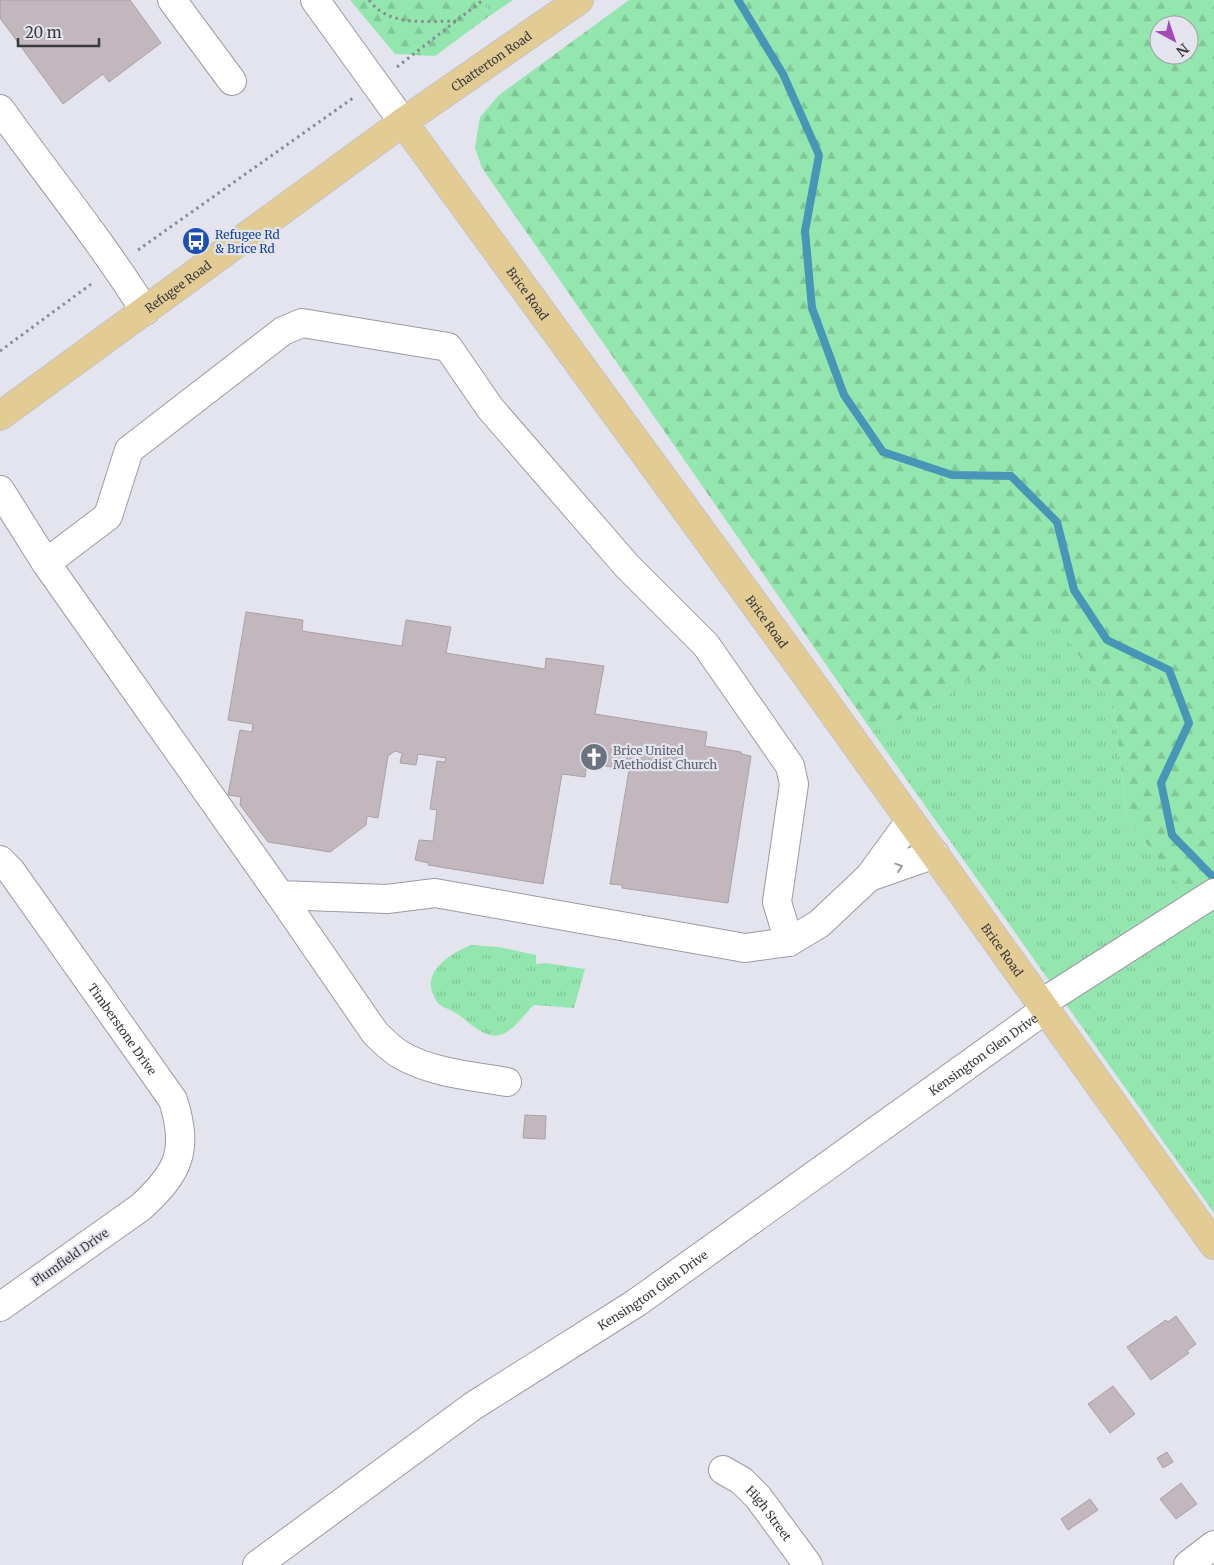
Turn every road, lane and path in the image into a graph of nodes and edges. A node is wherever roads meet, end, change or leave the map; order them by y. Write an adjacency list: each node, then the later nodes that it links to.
1 (172, 0): 8 (street)
2 (315, 0): 11 (street, Brice Road)
3 (369, 0): 6 (path)
4 (483, 0): 6 (path)
5 (579, 0): 11 (main road, Chatterton Road)
6 (456, 21): 7 (path)
7 (414, 54)
8 (232, 81)
9 (351, 100): 12 (path)
10 (0, 109): 14 (street)
11 (404, 122): 14 (main road, Refugee Road); 19 (main road, Brice Road)
12 (136, 251)
13 (98, 279): 15 (path)
14 (145, 311): 16 (main road, Refugee Road)
15 (0, 351)
16 (0, 416)
17 (0, 490): 18 (street)
18 (46, 563): 23 (street); 25 (street)
19 (910, 821): 20 (main road, Brice Road); 22 (street)
20 (935, 854): 22 (street, one-way to 20); 26 (main road, Brice Road)
21 (0, 860): 28 (street, Timberstone Drive)
22 (869, 877): 25 (street)
23 (280, 895): 25 (street); 27 (street)
24 (1211, 895): 26 (street, Kensington Glen Drive)
25 (789, 942)
26 (1044, 1006): 29 (main road, Brice Road); 33 (street, Kensington Glen Drive)
27 (507, 1082)
28 (141, 1207): 30 (street, Plumfield Drive)
29 (1214, 1245)
30 (0, 1307)
31 (723, 1470): 34 (street, High Street)
32 (1214, 1545): 35 (street)
33 (257, 1565)
34 (808, 1565)
35 (1188, 1565)

